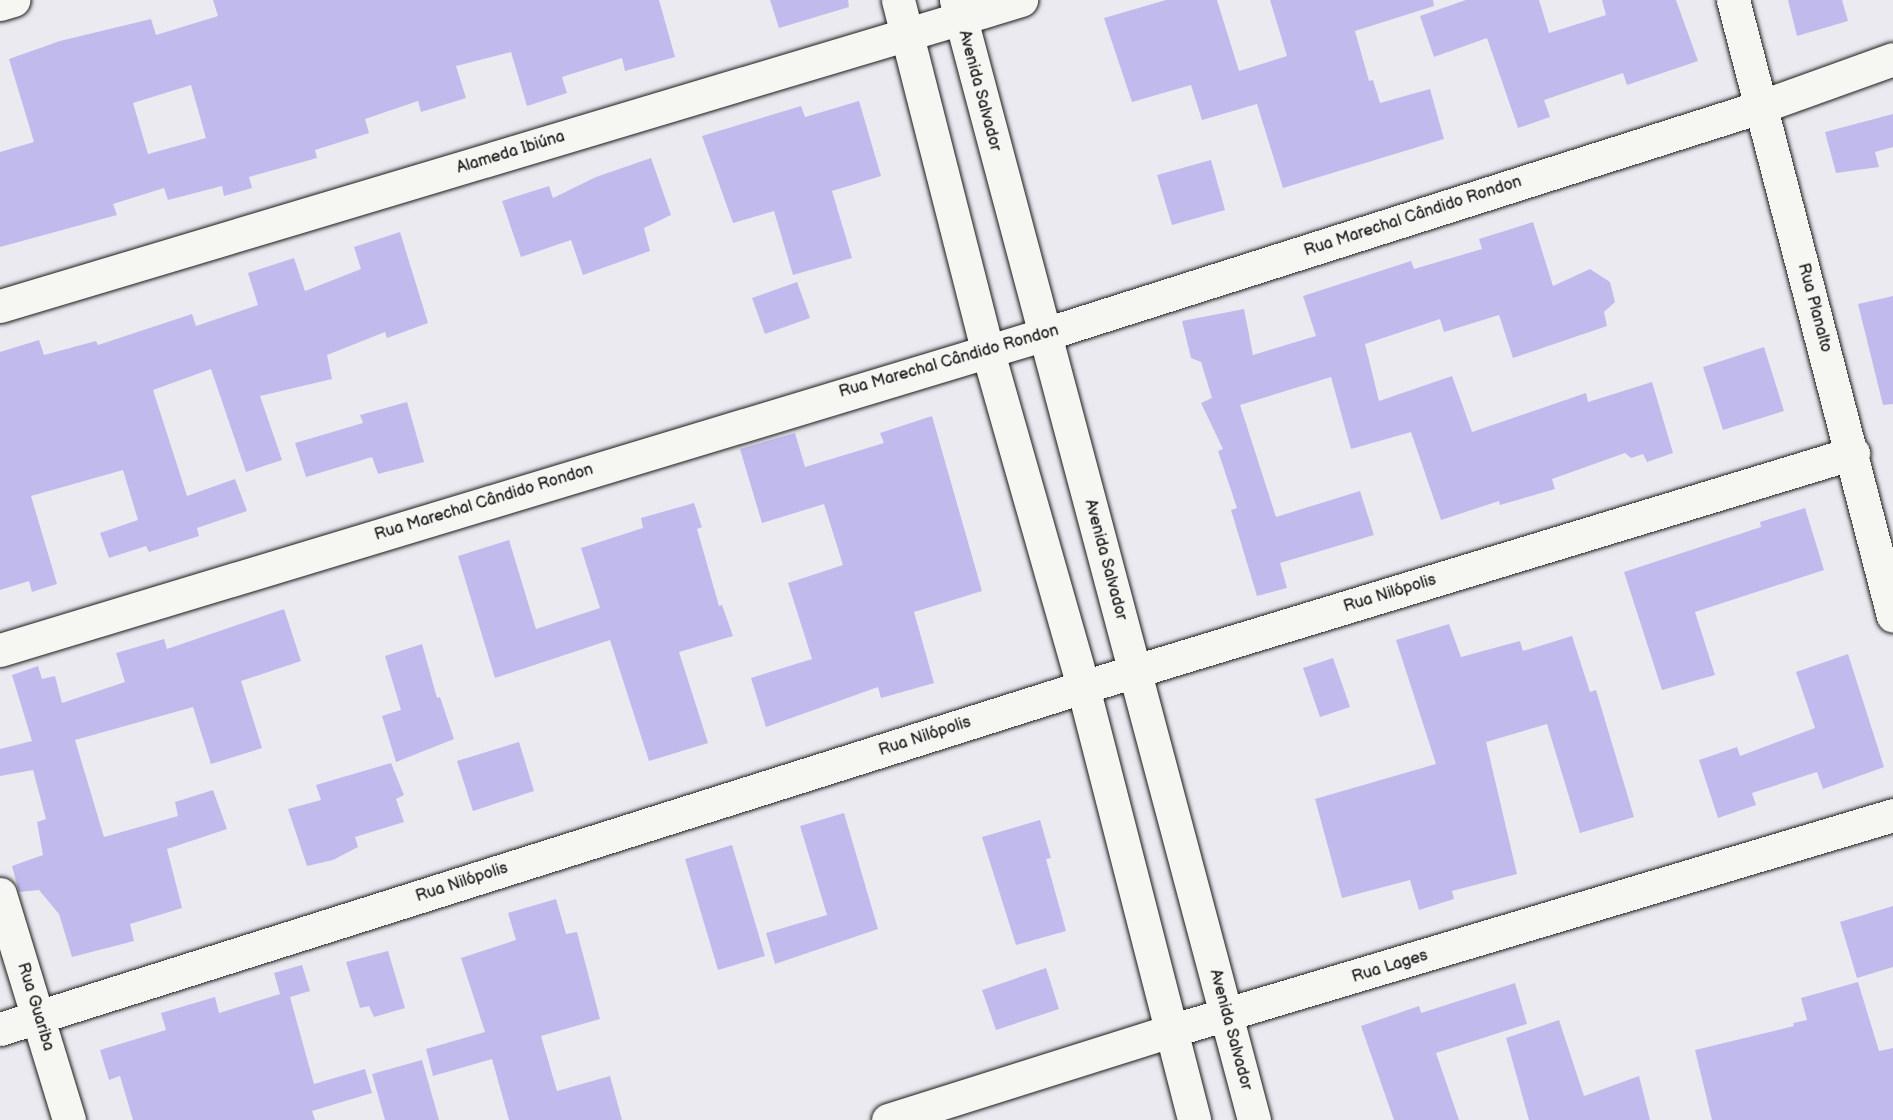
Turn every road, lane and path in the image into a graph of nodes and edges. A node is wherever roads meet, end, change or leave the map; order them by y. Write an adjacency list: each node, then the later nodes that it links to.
1 (13, 0): 5 (street)
2 (898, 0): 7 (street)
3 (1021, 0): 6 (street, Alameda Ibiúna)
4 (1733, 0): 9 (street, Rua Planalto)
5 (0, 4)
6 (958, 10): 7 (street, Alameda Ibiúna); 11 (street, Avenida Salvador)
7 (906, 35): 10 (street, Alameda Ibiúna); 12 (street)
8 (1893, 59): 9 (street, Rua Marechal Cândido Rondon)
9 (1760, 106): 11 (street, Rua Marechal Cândido Rondon); 13 (street, Rua Planalto)
10 (0, 306)
11 (1042, 335): 12 (street, Rua Marechal Cândido Rondon); 16 (street, Avenida Salvador)
12 (987, 349): 15 (street, Rua Marechal Cândido Rondon); 17 (street)
13 (1853, 453): 14 (street, Rua Planalto); 16 (street, Rua Nilópolis)
14 (1893, 616)
15 (0, 650)
16 (1136, 672): 17 (street, Rua Nilópolis); 20 (street, Avenida Salvador)
17 (1083, 687): 21 (street, Rua Nilópolis); 23 (street)
18 (1893, 815): 20 (street, Rua Lages)
19 (0, 894): 21 (street, Rua Guariba)
20 (1227, 1016): 23 (street, Rua Lages); 27 (street, Avenida Salvador)
21 (39, 1017): 22 (street, Rua Nilópolis); 24 (street, Rua Guariba)
22 (0, 1029)
23 (1170, 1031): 25 (street, Rua Lages); 26 (street)
24 (69, 1120)
25 (888, 1120)
26 (1194, 1120)
27 (1254, 1120)

